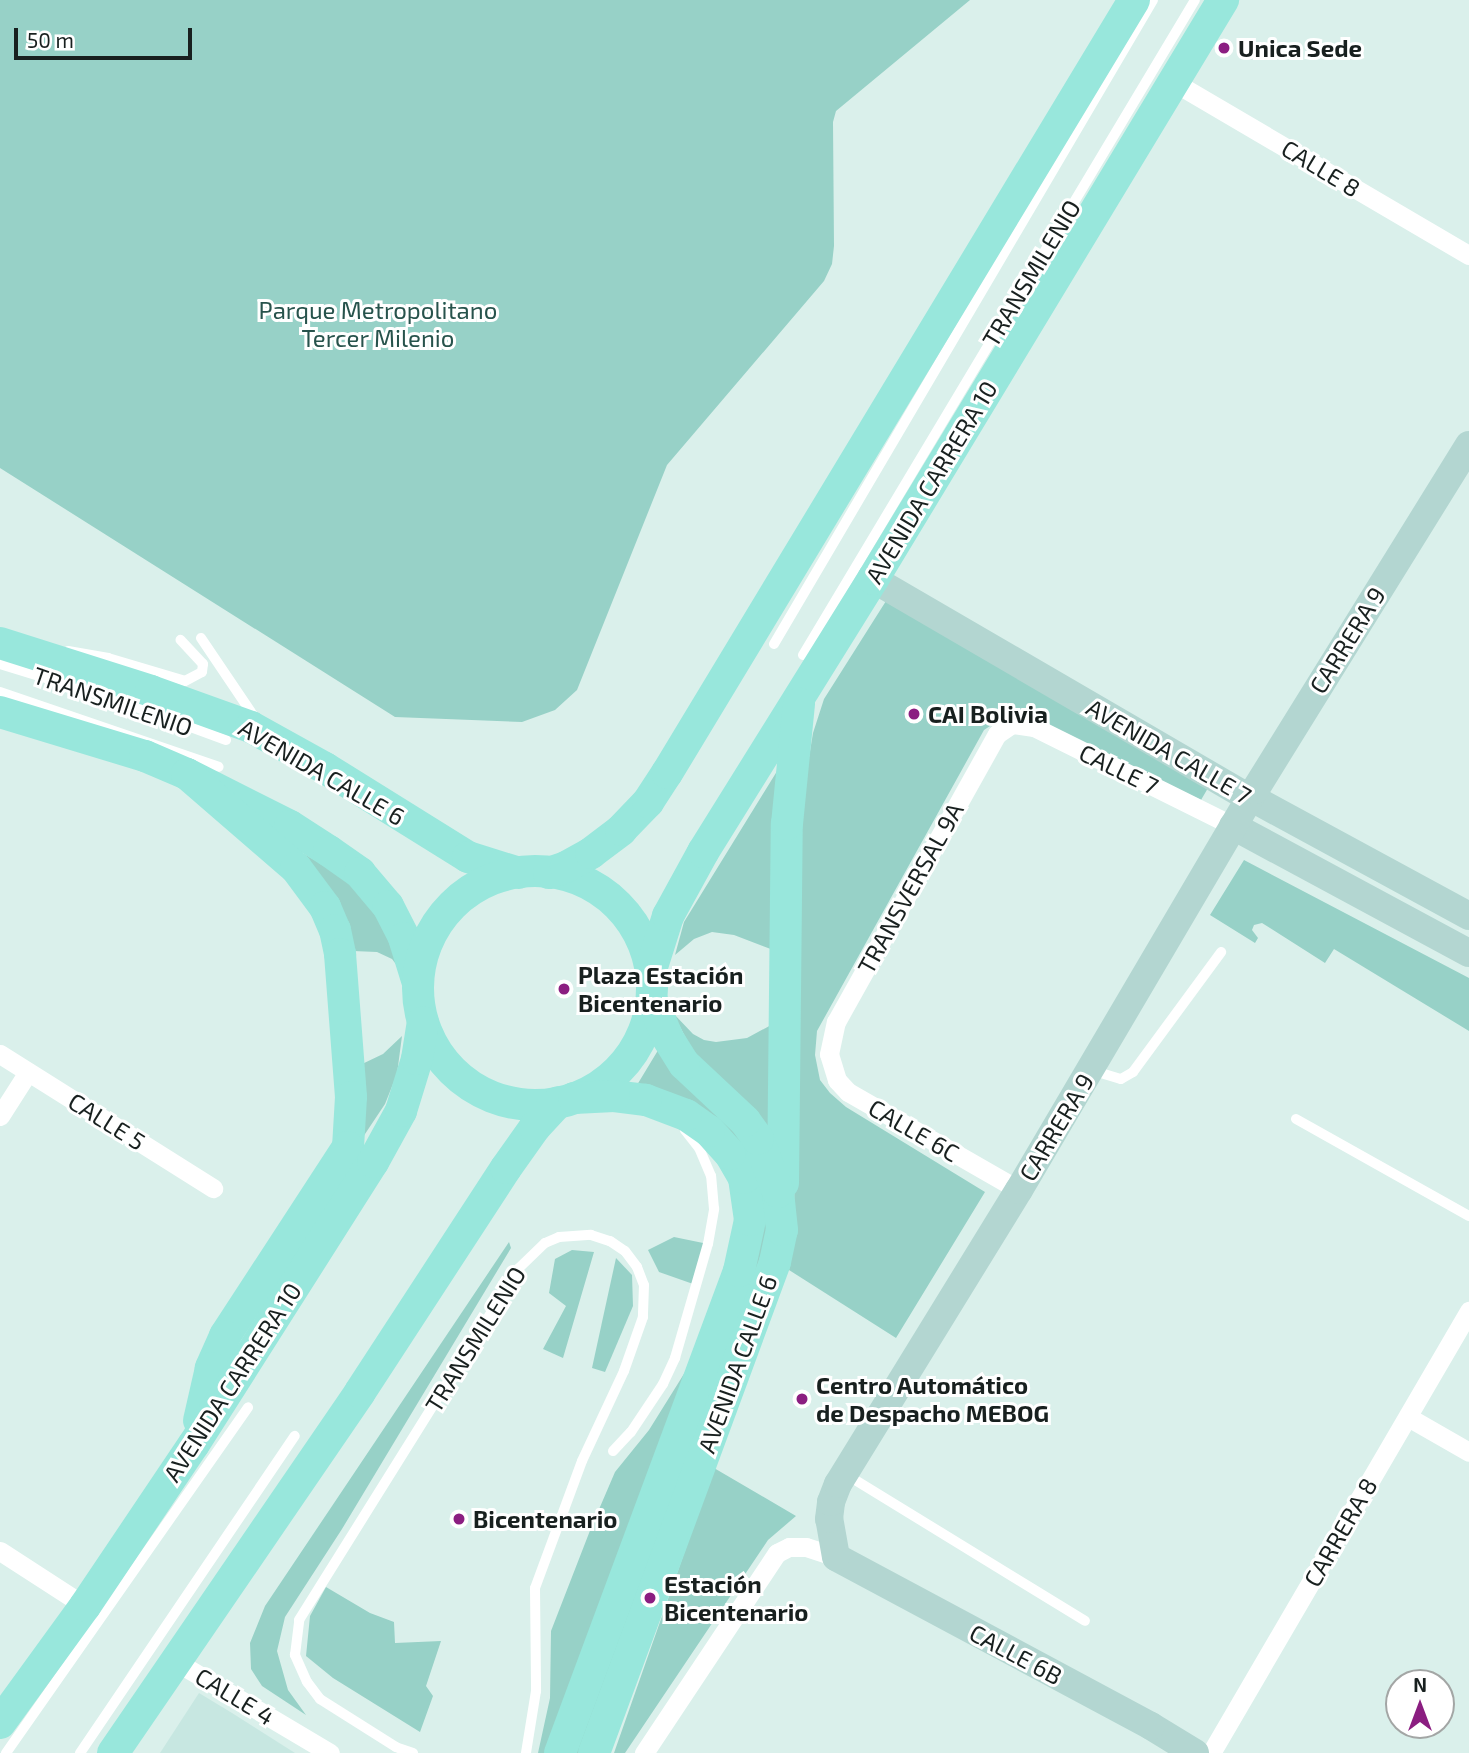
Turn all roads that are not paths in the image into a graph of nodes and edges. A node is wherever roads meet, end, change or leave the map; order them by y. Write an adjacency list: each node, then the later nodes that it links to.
1 (1134, 0): 24 (main road)
2 (1153, 0): 11 (lane, TRANSMILENIO)
3 (1195, 0): 13 (lane, TRANSMILENIO)
4 (1223, 0): 5 (main road, AVENIDA CARRERA 10)
5 (1172, 80): 6 (street, CALLE 8); 8 (main road, AVENIDA CARRERA 10)
6 (1469, 255)
7 (1469, 445): 22 (street, CARRERA 9)
8 (873, 579): 15 (main road, AVENIDA CARRERA 10); 22 (street, AVENIDA CALLE 7)
9 (201, 638): 18 (lane)
10 (181, 640): 12 (lane)
11 (774, 644)
12 (9, 652): 18 (main road, AVENIDA CALLE 6); 19 (lane, TRANSMILENIO)
13 (803, 655)
14 (0, 692): 20 (lane, TRANSMILENIO)
15 (801, 692): 30 (main road, AVENIDA CARRERA 10); 42 (main road)
16 (0, 712): 21 (main road)
17 (1003, 728): 23 (street, CALLE 7); 33 (street, TRANSVERSAL 9A)
18 (264, 734): 24 (main road, AVENIDA CALLE 6)
19 (226, 740)
20 (219, 767)
21 (187, 774): 29 (main road); 48 (main road)
22 (1256, 801): 23 (street, CARRERA 9); 25 (street, AVENIDA CALLE 7)
23 (1233, 826): 27 (street, AVENIDA CALLE 7); 34 (street, CARRERA 9)
24 (534, 873): 29 (main road); 30 (main road)
25 (1469, 916)
26 (1469, 921): 27 (street)
27 (1462, 949)
28 (1221, 952): 34 (lane)
29 (418, 982): 31 (main road)
30 (652, 986): 36 (main road); 42 (main road, AVENIDA CALLE 6)
31 (423, 1022): 36 (main road); 48 (main road, AVENIDA CARRERA 10)
32 (0, 1054): 35 (street, CALLE 5)
33 (829, 1054): 41 (street, CALLE 6C)
34 (1091, 1069): 41 (street, CARRERA 9)
35 (28, 1072): 38 (street); 40 (street, CALLE 5)
36 (566, 1100): 37 (main road, AVENIDA CALLE 6); 56 (main road)
37 (661, 1104): 49 (lane); 64 (main road, AVENIDA CALLE 6)
38 (0, 1116)
39 (1296, 1119): 43 (lane)
40 (214, 1188)
41 (1019, 1190): 51 (street, CARRERA 9)
42 (782, 1211): 65 (main road, AVENIDA CALLE 6)
43 (1469, 1216)
44 (1469, 1311): 46 (street, CARRERA 8)
45 (248, 1407): 58 (lane)
46 (1408, 1417): 50 (street); 68 (street, CARRERA 8)
47 (295, 1436): 59 (lane)
48 (194, 1444): 54 (main road, AVENIDA CARRERA 10)
49 (613, 1451)
50 (1469, 1452)
51 (844, 1474): 53 (street, CARRERA 9); 55 (lane)
52 (0, 1551): 54 (street)
53 (836, 1557): 66 (street); 67 (street, CALLE 6B)
54 (85, 1606): 57 (main road, AVENIDA CARRERA 10)
55 (1085, 1621)
56 (175, 1661): 60 (main road); 61 (street, CALLE 4)
57 (0, 1723)
58 (6, 1753)
59 (80, 1753)
60 (113, 1753)
61 (330, 1753)
62 (413, 1753): 63 (lane, TRANSMILENIO)
63 (526, 1753)
64 (560, 1753)
65 (594, 1753)
66 (644, 1753)
67 (1195, 1753)
68 (1211, 1753)

